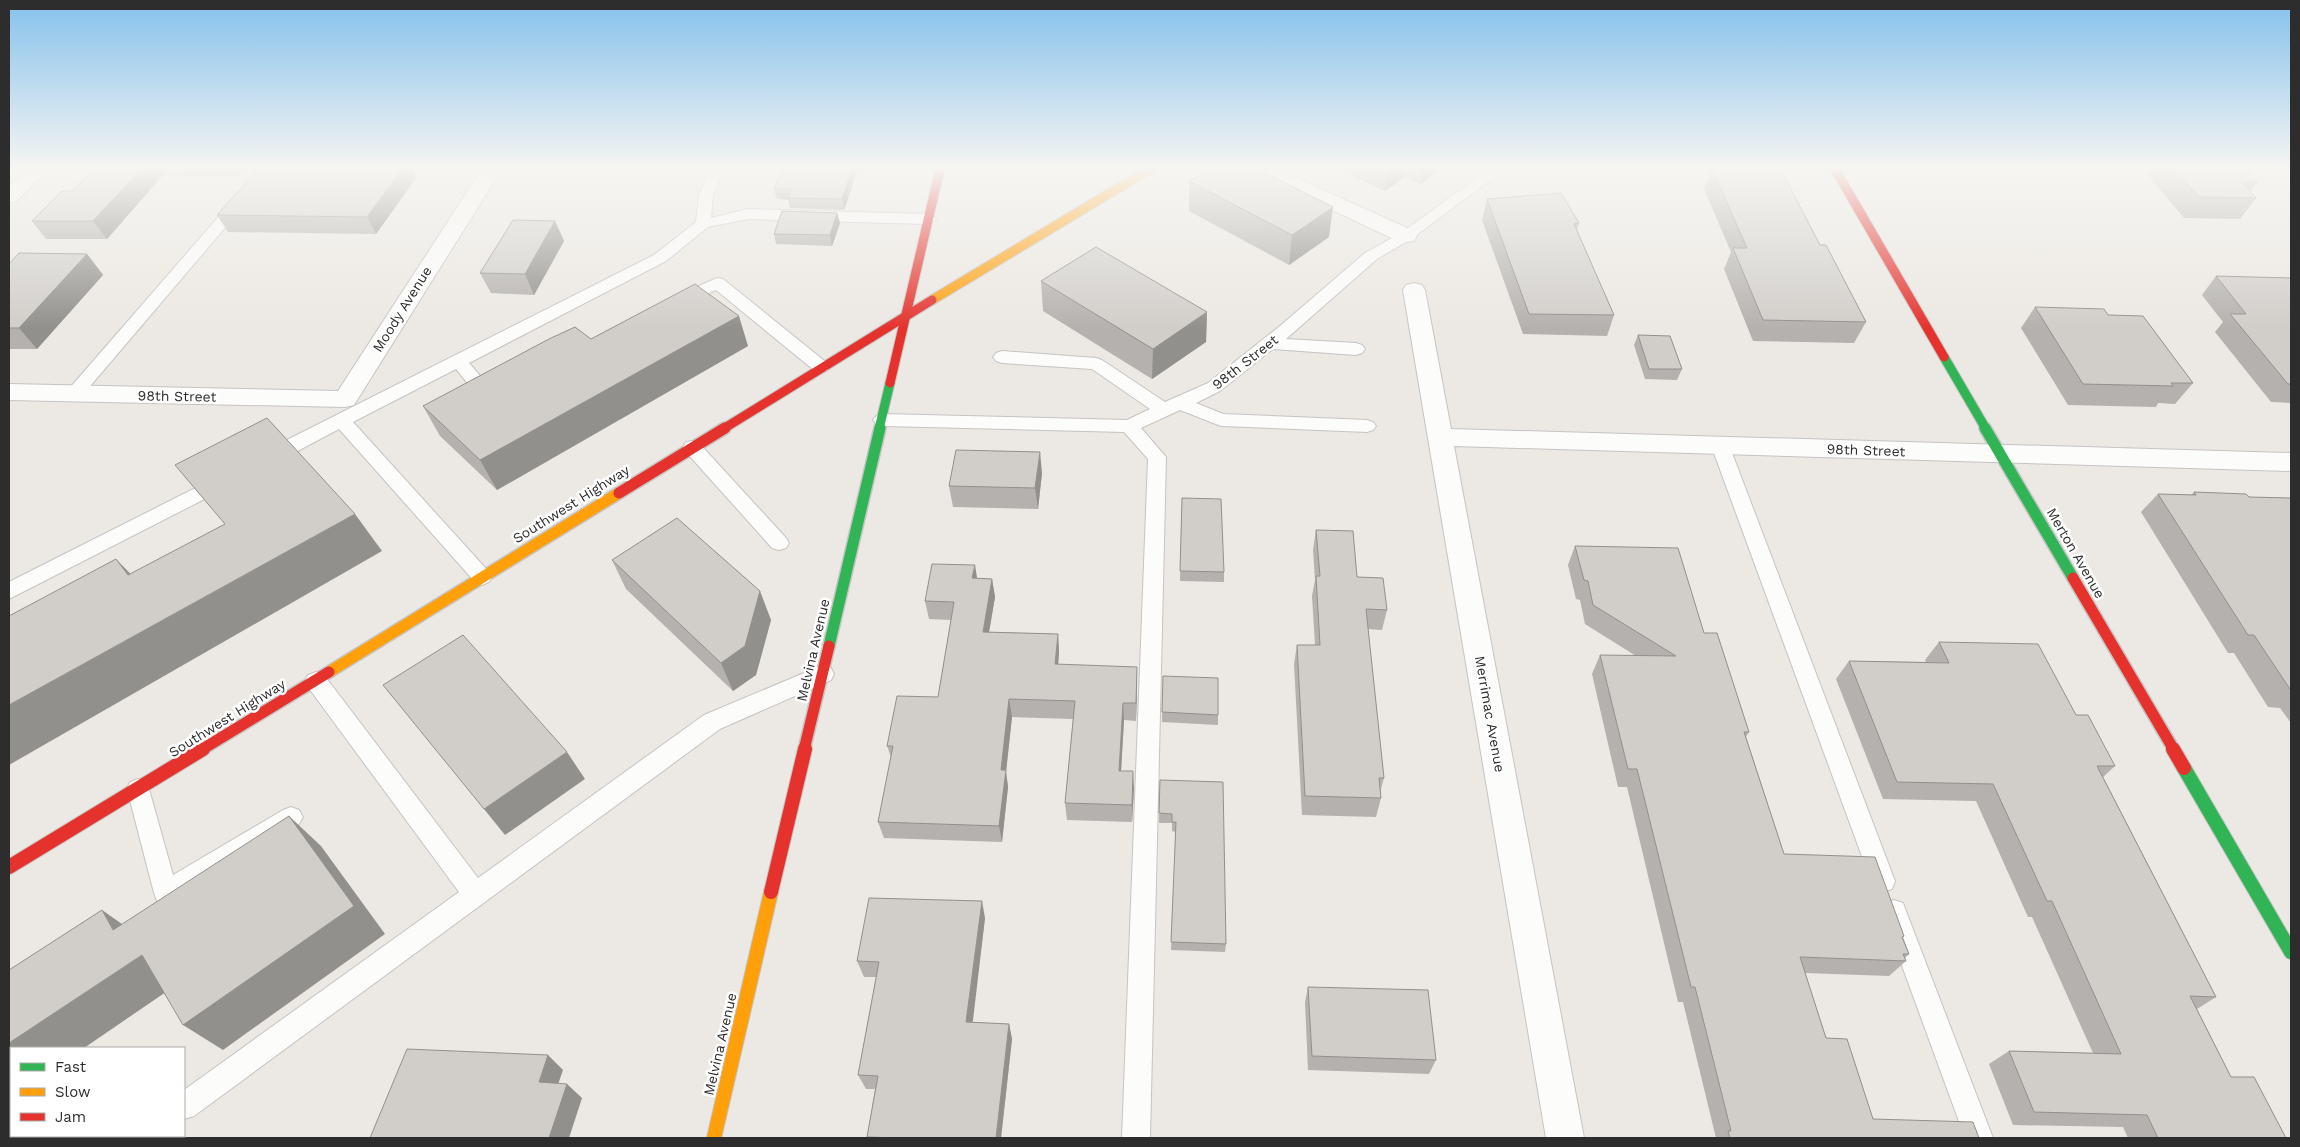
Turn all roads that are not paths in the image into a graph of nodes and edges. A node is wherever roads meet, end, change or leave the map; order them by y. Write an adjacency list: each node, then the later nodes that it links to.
1 (222, 223): 21 (lane)
2 (459, 223): 23 (street, Moody Avenue)
3 (710, 223): 9 (lane)
4 (927, 223): 13 (street, Melvina Avenue)
5 (1060, 223): 13 (street, Southwest Highway)
6 (1377, 223): 10 (street)
7 (1425, 223): 10 (lane, 98th Street)
8 (1866, 223): 30 (street, Merton Avenue)
9 (703, 224): 17 (lane)
10 (1406, 236): 14 (lane, 98th Street)
11 (1414, 290): 27 (street, Merrimac Avenue)
12 (664, 309): 18 (lane)
13 (907, 314): 18 (street, Southwest Highway); 24 (street, Melvina Avenue)
14 (1269, 344): 15 (lane); 22 (lane, 98th Street)
15 (1356, 349)
16 (1002, 357): 22 (lane)
17 (458, 360): 19 (lane); 23 (lane)
18 (821, 367): 29 (street, Southwest Highway)
19 (507, 389)
20 (9, 392): 21 (street, 98th Street)
21 (74, 394): 23 (street, 98th Street)
22 (1172, 407): 25 (lane, 98th Street); 26 (lane)
23 (343, 410): 32 (lane); 35 (lane)
24 (882, 420): 25 (lane, 98th Street); 37 (street, Melvina Avenue)
25 (1129, 426): 46 (lane)
26 (1367, 426)
27 (1441, 437): 28 (street, 98th Street); 47 (street, Merrimac Avenue)
28 (1720, 445): 30 (street, 98th Street); 48 (lane)
29 (692, 447): 34 (lane); 35 (street, Southwest Highway)
30 (2001, 454): 31 (street, 98th Street); 43 (street, Merton Avenue)
31 (2291, 462)
32 (254, 465)
33 (236, 474): 36 (lane)
34 (779, 543)
35 (482, 578): 38 (street, Southwest Highway)
36 (9, 591)
37 (823, 674): 42 (lane); 45 (street, Melvina Avenue)
38 (316, 681): 39 (street, Southwest Highway); 42 (lane)
39 (138, 789): 40 (lane); 41 (street, Southwest Highway)
40 (291, 817)
41 (9, 867)
42 (475, 894): 44 (lane)
43 (2291, 952)
44 (185, 1105)
45 (714, 1138)
46 (1136, 1138)
47 (1565, 1138)
48 (1979, 1138)

